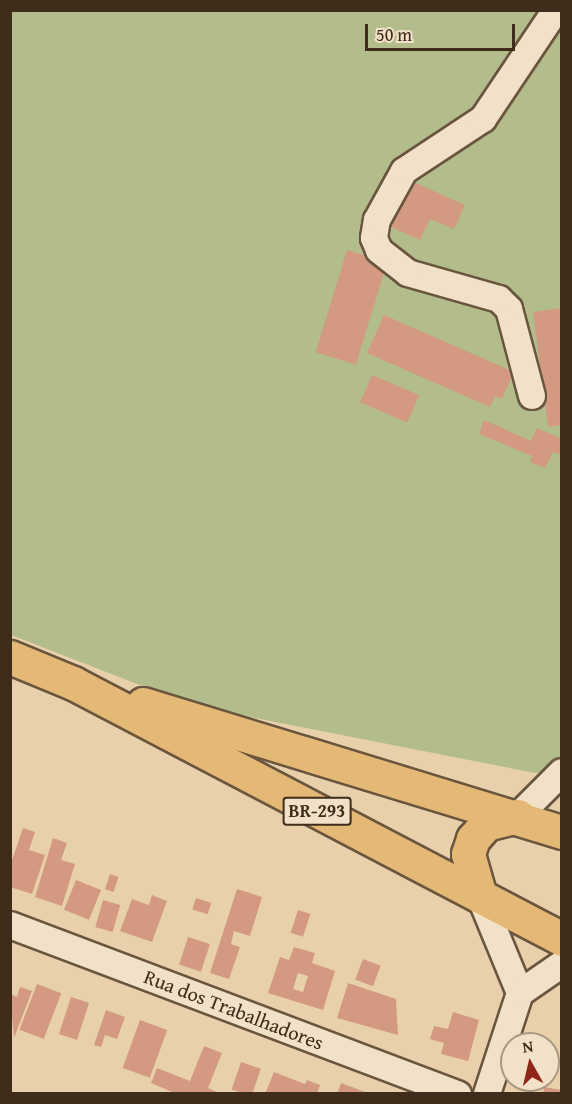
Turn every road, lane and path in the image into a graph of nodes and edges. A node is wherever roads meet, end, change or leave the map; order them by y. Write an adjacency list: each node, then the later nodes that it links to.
1 (556, 10): 2 (street)
2 (532, 396)
3 (10, 657): 4 (highway, BR-293)
4 (73, 683): 6 (highway, BR-293); 8 (highway, BR-293)
5 (561, 772): 6 (street)
6 (518, 816): 7 (highway, BR-293); 8 (highway)
7 (561, 832)
8 (480, 896): 10 (highway, BR-293); 12 (street)
9 (10, 925): 13 (street, Rua dos Trabalhadores)
10 (561, 939)
11 (561, 964): 12 (street)
12 (520, 993): 14 (street)
13 (458, 1094)
14 (487, 1094)

